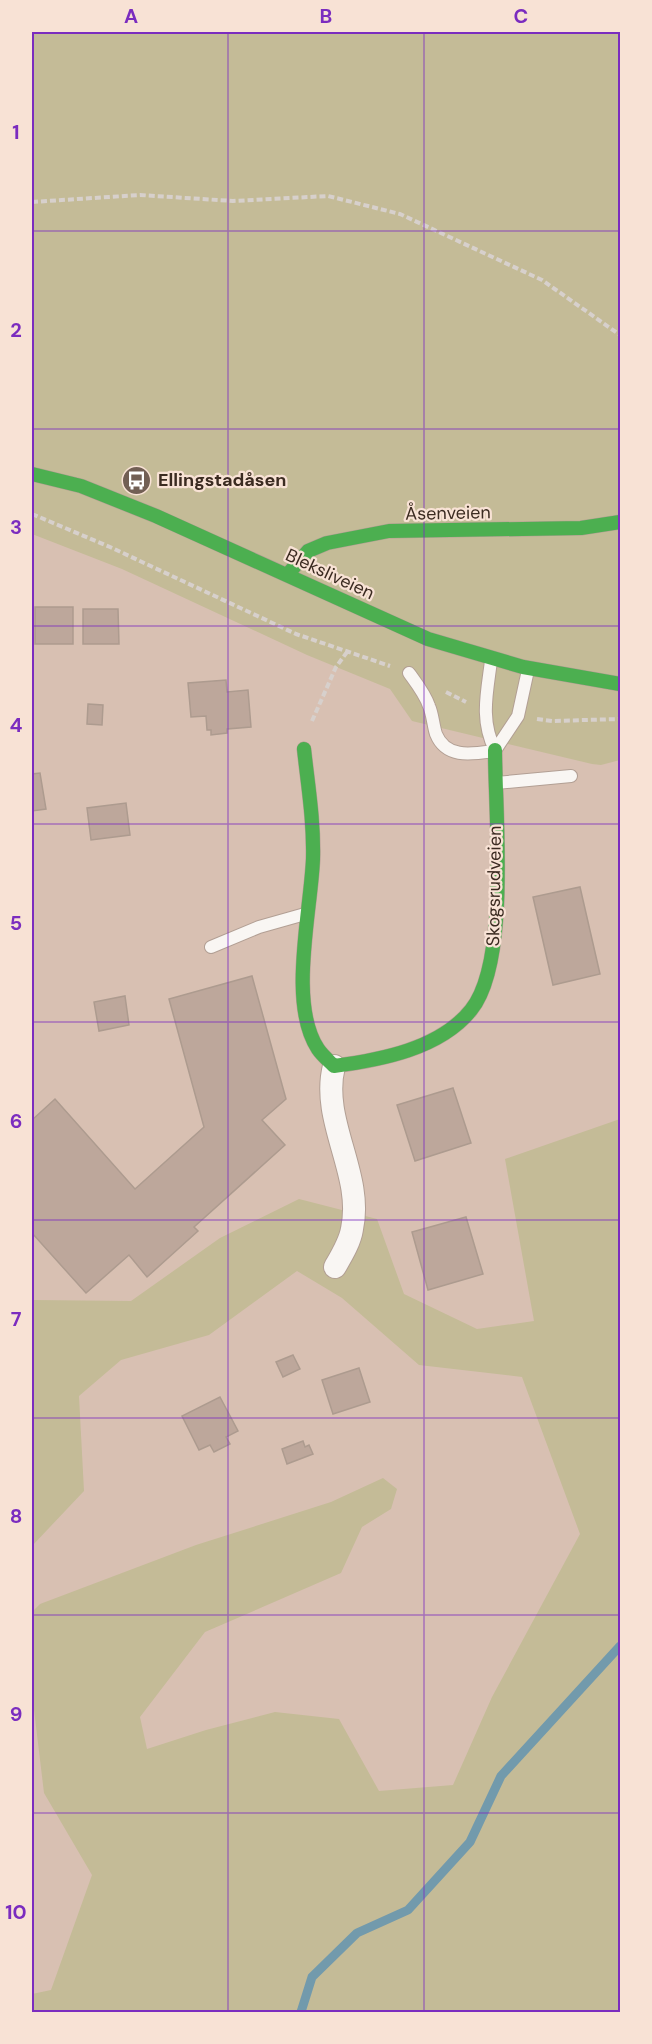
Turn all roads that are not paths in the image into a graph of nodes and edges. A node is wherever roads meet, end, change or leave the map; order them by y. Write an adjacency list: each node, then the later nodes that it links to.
1 (32, 474): 3 (street, Bleksliveien)
2 (621, 522): 3 (street, Åsenveien)
3 (288, 574): 4 (street, Bleksliveien)
4 (491, 661): 5 (street, Bleksliveien); 9 (lane, Skogsrudveien)
5 (528, 669): 7 (street, Bleksliveien); 9 (lane)
6 (409, 673): 9 (lane)
7 (621, 684)
8 (304, 749): 12 (street)
9 (495, 750): 11 (street, Skogsrudveien)
10 (571, 776): 11 (lane)
11 (495, 783): 14 (street, Skogsrudveien)
12 (306, 914): 13 (lane); 14 (street)
13 (211, 947)
14 (334, 1066): 15 (street)
15 (336, 1267)

